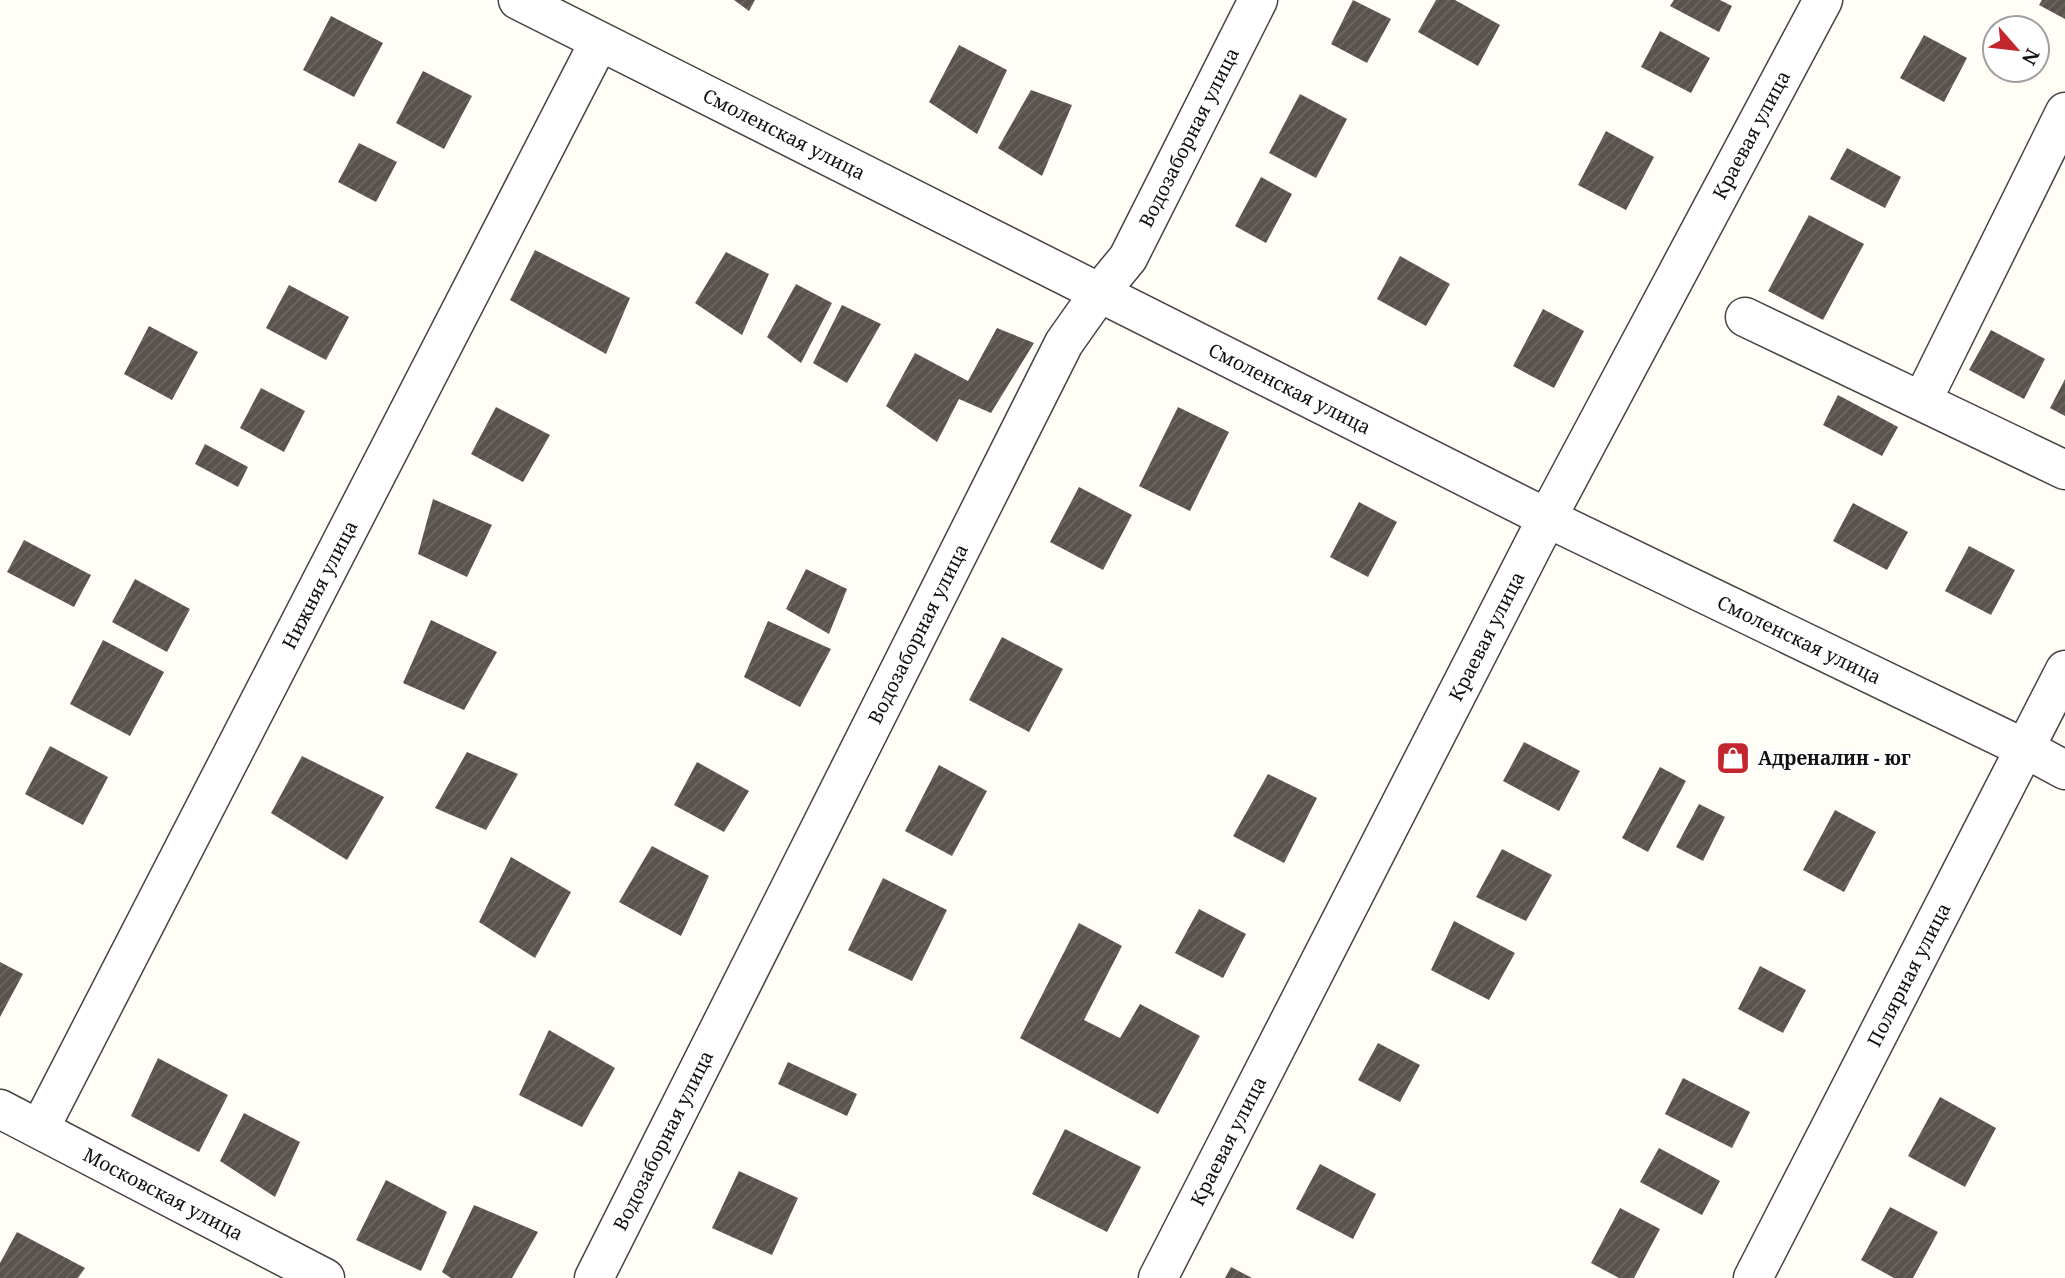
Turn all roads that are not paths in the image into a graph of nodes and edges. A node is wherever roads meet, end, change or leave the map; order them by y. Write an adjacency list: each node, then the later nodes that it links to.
1 (518, 0): 4 (street, Смоленская улица)
2 (1258, 0): 6 (street, Водозаборная улица)
3 (1823, 0): 10 (street, Краевая улица)
4 (599, 42): 6 (street, Смоленская улица); 15 (street, Нижняя улица)
5 (2065, 112): 8 (street)
6 (1100, 292): 10 (street, Смоленская улица); 17 (street, Водозаборная улица)
7 (1745, 317): 8 (street)
8 (1922, 401): 9 (street)
9 (2065, 470)
10 (1547, 518): 12 (street, Смоленская улица); 18 (street, Краевая улица)
11 (2065, 670): 12 (street, Полярная улица)
12 (2024, 748): 13 (street, Смоленская улица); 19 (street, Полярная улица)
13 (2065, 770)
14 (0, 1109): 15 (street, Московская улица)
15 (40, 1128): 16 (street, Московская улица)
16 (325, 1278)
17 (594, 1278)
18 (1158, 1278)
19 (1753, 1278)

